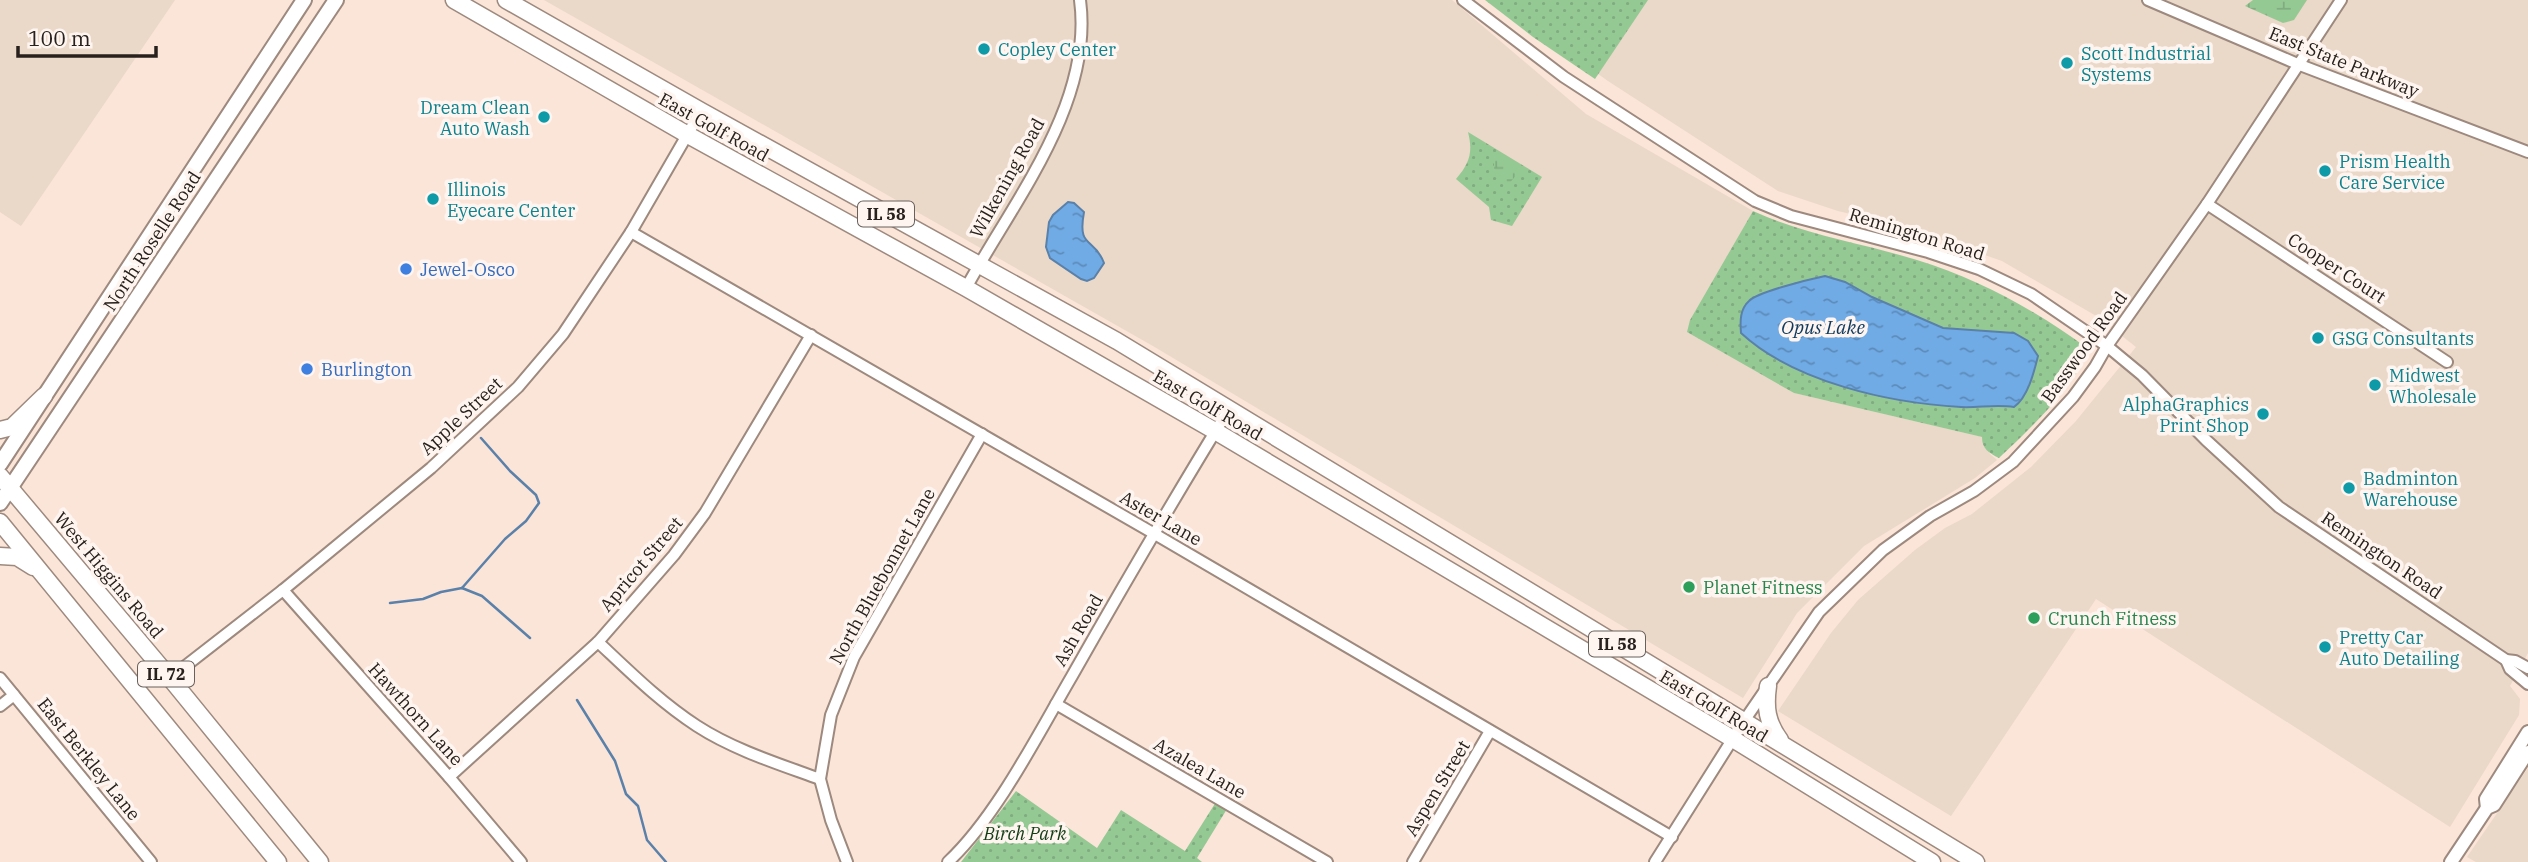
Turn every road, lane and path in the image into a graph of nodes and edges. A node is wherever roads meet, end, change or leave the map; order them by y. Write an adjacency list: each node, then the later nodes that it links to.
1 (304, 0): 20 (main road, North Roselle Road)
2 (336, 0): 26 (main road, North Roselle Road)
3 (454, 0): 11 (main road, East Golf Road / IL 58)
4 (506, 0): 10 (main road, East Golf Road / IL 58)
5 (1080, 0): 15 (street, Wilkening Road)
6 (1463, 0): 18 (street, Remington Road)
7 (2148, 0): 9 (street, East State Parkway)
8 (2341, 0): 9 (street, Basswood Road)
9 (2300, 65): 12 (street, East State Parkway); 13 (street, Basswood Road)
10 (701, 111): 11 (street, Apple Street); 15 (main road, East Golf Road / IL 58)
11 (688, 135): 14 (street, Apple Street); 16 (main road, East Golf Road / IL 58)
12 (2528, 152)
13 (2207, 204): 18 (street, Basswood Road); 19 (street, Cooper Court)
14 (631, 232): 17 (street, Aster Lane); 32 (street, Apple Street)
15 (979, 265): 16 (street, Wilkening Road); 21 (main road, East Golf Road / IL 58)
16 (966, 288): 23 (main road, East Golf Road / IL 58)
17 (811, 335): 24 (street, Aster Lane); 33 (street, Apricot Street)
18 (2107, 346): 34 (street, Remington Road); 39 (street, Basswood Road)
19 (2447, 362)
20 (44, 396): 22 (main road); 25 (main road, North Roselle Road)
21 (1229, 409): 23 (street, Ash Road); 43 (main road, East Golf Road / IL 58)
22 (0, 429)
23 (1215, 431): 29 (street, Ash Road); 46 (main road, East Golf Road / IL 58)
24 (982, 434): 29 (street, Aster Lane); 50 (street, North Bluebonnet Lane)
25 (0, 464)
26 (5, 482): 27 (main road, North Roselle Road); 37 (main road, West Higgins Road / IL 72)
27 (0, 503)
28 (0, 522): 31 (main road, IL 72)
29 (1153, 533): 41 (street, Ash Road); 44 (street, Aster Lane)
30 (0, 556): 31 (main road)
31 (41, 572): 54 (main road, IL 72)
32 (283, 590): 37 (street, Apple Street); 49 (street, Hawthorn Lane)
33 (598, 642): 49 (street, Apricot Street); 50 (street)
34 (2506, 660): 35 (street, Remington Road); 38 (street, Remington Road)
35 (2528, 668)
36 (0, 678): 40 (street, East Berkley Lane)
37 (170, 678): 55 (main road, West Higgins Road / IL 72)
38 (2528, 684)
39 (1768, 686): 43 (street, Basswood Road); 47 (main road)
40 (14, 695): 42 (street); 53 (street, East Berkley Lane)
41 (1055, 704): 58 (street, Ash Road); 59 (street, Azalea Lane)
42 (0, 706)
43 (1744, 721): 46 (street, Basswood Road); 47 (main road, East Golf Road / IL 58)
44 (1490, 732): 52 (street, Aster Lane); 60 (street, Aspen Street)
45 (2528, 732): 51 (street)
46 (1732, 739): 52 (street, Basswood Road); 62 (main road, East Golf Road / IL 58)
47 (1783, 745): 63 (main road, East Golf Road / IL 58)
48 (2528, 752): 51 (street)
49 (449, 777): 56 (street, Hawthorn Lane)
50 (820, 779): 57 (street, North Bluebonnet Lane)
51 (2487, 808): 64 (street)
52 (1672, 836): 61 (street, Basswood Road)
53 (151, 862)
54 (278, 862)
55 (320, 862)
56 (521, 862)
57 (847, 862)
58 (948, 862)
59 (1327, 862)
60 (1413, 862)
61 (1655, 862)
62 (1932, 862)
63 (1976, 862)
64 (2451, 862)

